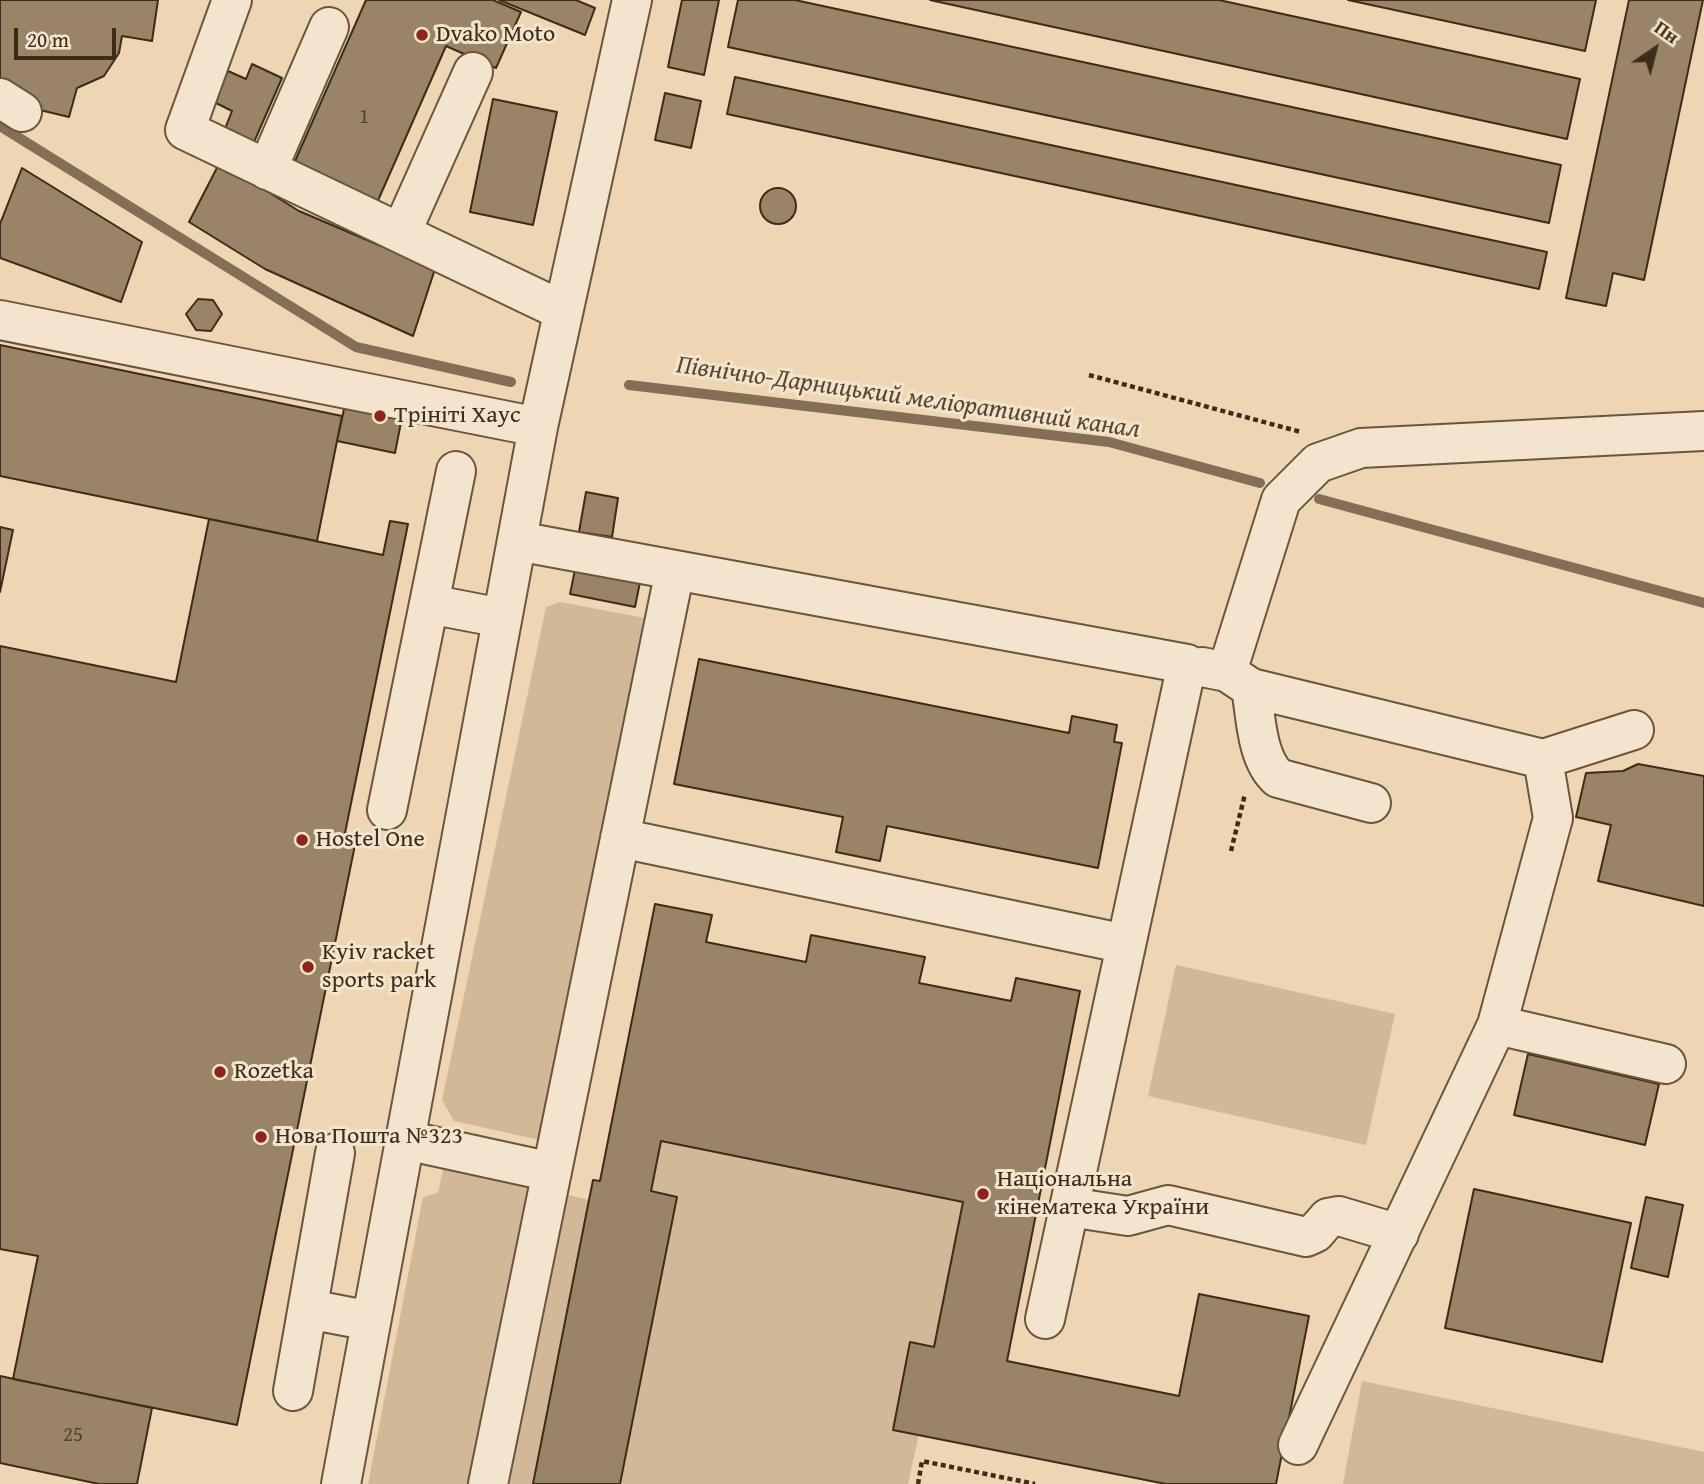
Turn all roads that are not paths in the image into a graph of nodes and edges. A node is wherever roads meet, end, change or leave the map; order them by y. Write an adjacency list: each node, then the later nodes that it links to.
1 (232, 0): 5 (lane)
2 (632, 0): 7 (lane)
3 (328, 27): 5 (lane)
4 (473, 72): 6 (lane)
5 (267, 170): 6 (lane)
6 (401, 233): 7 (lane)
7 (563, 311): 10 (lane)
8 (0, 320): 10 (lane)
9 (1704, 401): 11 (lane)
10 (538, 427): 13 (lane)
11 (1688, 432): 18 (lane)
12 (456, 471): 15 (lane)
13 (517, 541): 14 (lane); 16 (lane)
14 (675, 570): 17 (lane); 23 (lane)
15 (429, 604): 16 (lane); 22 (lane)
16 (502, 618): 27 (lane)
17 (1187, 664): 18 (lane); 24 (lane)
18 (1239, 680): 20 (lane); 21 (lane)
19 (1634, 730): 20 (lane)
20 (1544, 759): 25 (lane)
21 (1371, 803)
22 (387, 810)
23 (621, 838): 24 (lane); 29 (lane)
24 (1126, 944): 30 (lane)
25 (1497, 1025): 26 (lane); 31 (lane)
26 (1666, 1064)
27 (405, 1140): 29 (lane); 34 (lane)
28 (335, 1153): 32 (lane)
29 (552, 1172): 38 (lane)
30 (1069, 1207): 31 (lane); 33 (lane)
31 (1399, 1234): 36 (lane)
32 (307, 1309): 34 (lane); 35 (lane)
33 (1045, 1318)
34 (371, 1321): 37 (lane)
35 (293, 1391)
36 (1298, 1445)
37 (341, 1484)
38 (488, 1484)

